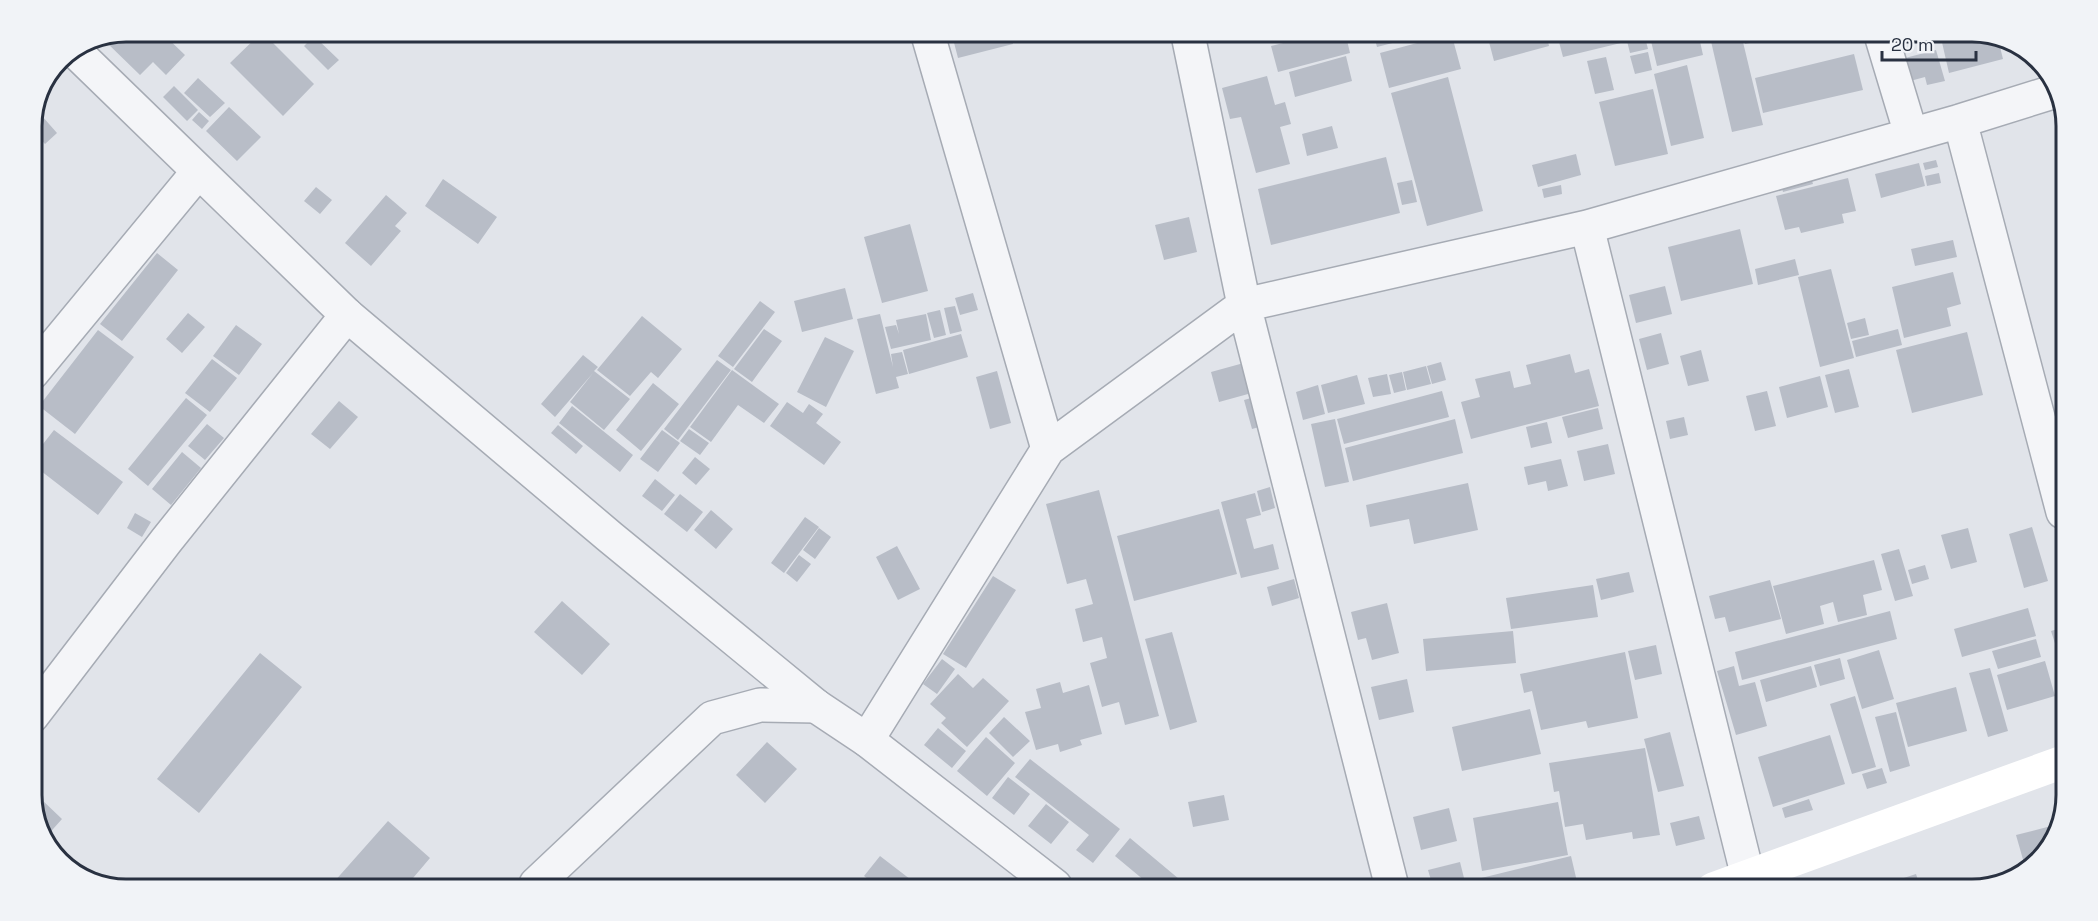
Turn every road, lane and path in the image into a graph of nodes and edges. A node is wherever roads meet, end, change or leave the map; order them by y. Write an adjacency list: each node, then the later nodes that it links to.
1 (930, 42): 13 (street)
2 (1189, 42): 10 (street)
3 (1883, 42): 7 (street)
4 (80, 56): 8 (street)
5 (2050, 93): 6 (street)
6 (1959, 121): 7 (street); 14 (street)
7 (1911, 134): 9 (street)
8 (198, 172): 11 (street); 12 (street)
9 (1587, 227): 10 (street); 19 (street)
10 (1244, 305): 13 (street); 22 (street)
11 (347, 315): 15 (street); 16 (street)
12 (42, 361)
13 (1048, 449): 17 (street)
14 (2056, 489)
15 (42, 703)
16 (816, 706): 17 (street); 20 (street)
17 (867, 740): 21 (street)
18 (2056, 764): 19 (main road)
19 (1748, 877): 23 (main road)
20 (541, 879)
21 (1046, 879)
22 (1390, 879)
23 (1742, 879)

